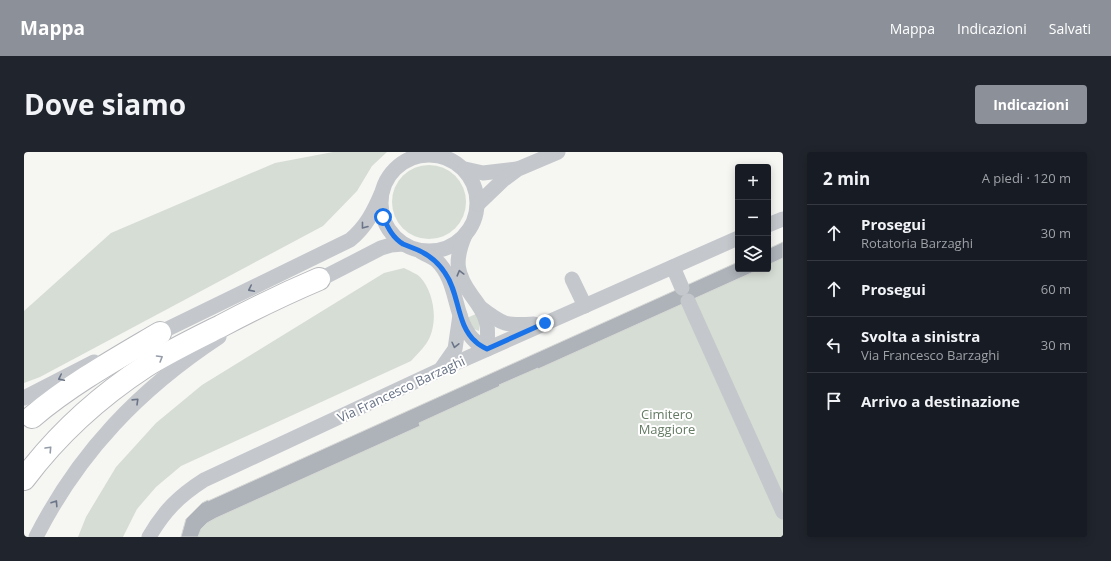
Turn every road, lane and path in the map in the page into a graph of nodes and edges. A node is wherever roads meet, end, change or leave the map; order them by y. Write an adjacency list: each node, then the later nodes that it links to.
1 (558, 152): 3 (street)
2 (465, 169): 3 (street); 4 (street); 5 (street)
3 (518, 169): 5 (street)
4 (382, 192): 10 (street); 21 (street, one-way to 21)
5 (478, 204): 8 (street)
6 (783, 219): 7 (street)
7 (771, 224)
8 (465, 235): 11 (street); 17 (street, one-way to 8)
9 (735, 239): 12 (street, Via Francesco Barzaghi)
10 (403, 244): 11 (street); 13 (street)
11 (419, 250): 19 (street)
12 (673, 267): 15 (street); 18 (street, Via Francesco Barzaghi)
13 (319, 279): 25 (highway, one-way to 13); 27 (street, one-way to 13)
14 (572, 279): 18 (street)
15 (682, 288)
16 (688, 301): 26 (street)
17 (480, 306): 20 (street); 22 (street)
18 (585, 306): 20 (street, Via Francesco Barzaghi)
19 (460, 315): 22 (street); 23 (street, one-way to 23)
20 (545, 323): 22 (street, Via Francesco Barzaghi)
21 (160, 333): 24 (highway, one-way to 24)
22 (487, 349): 23 (street, Via Francesco Barzaghi)
23 (440, 370): 28 (street, Via Francesco Barzaghi)
24 (28, 408)
25 (24, 479)
26 (783, 512)
27 (36, 537)
28 (149, 537)

